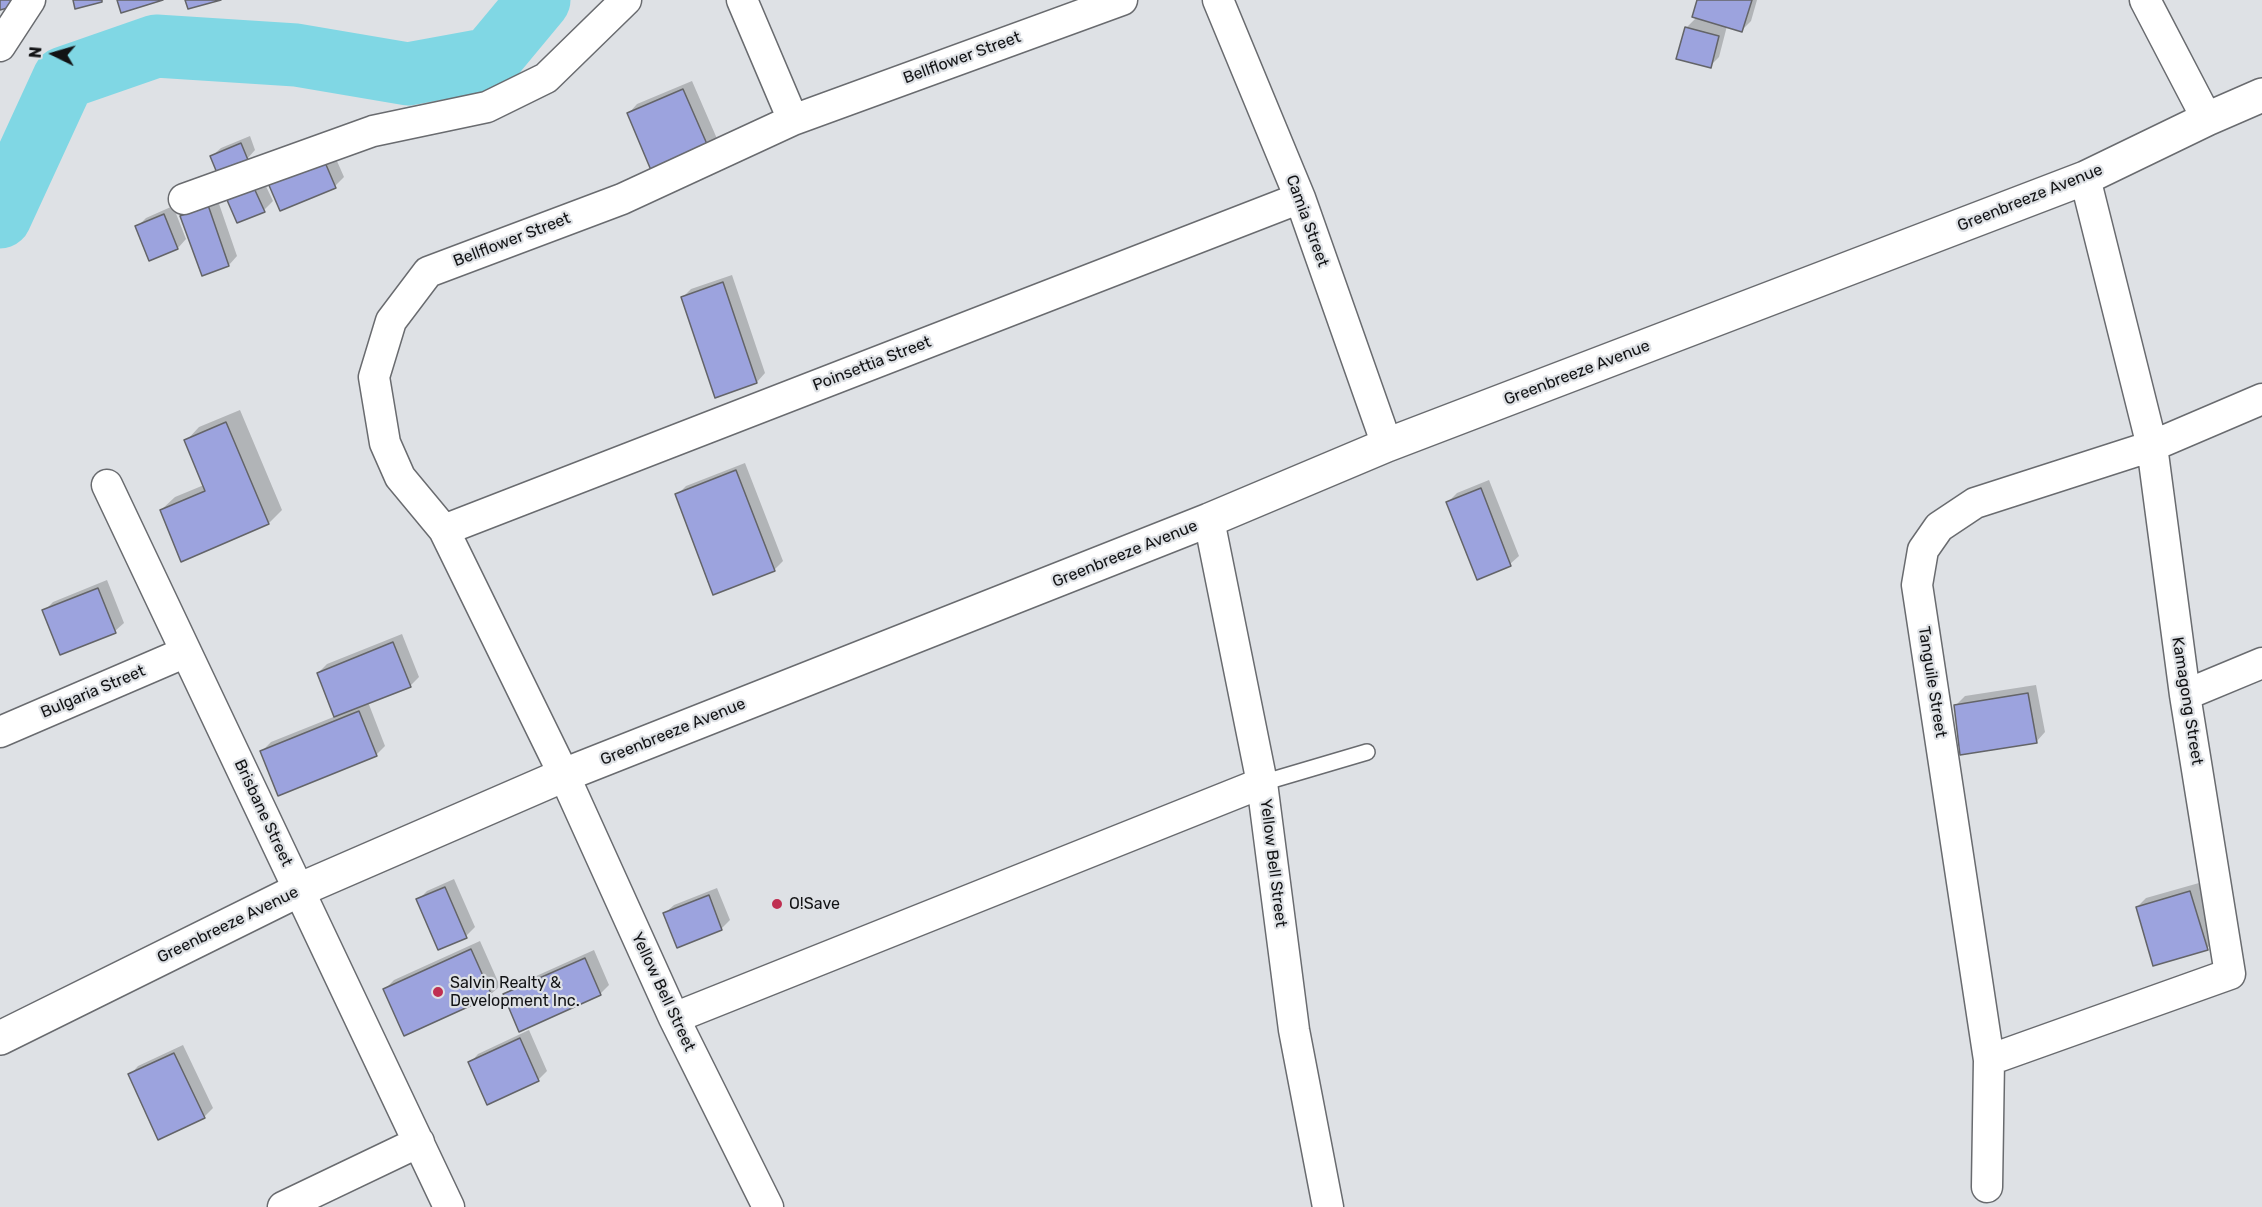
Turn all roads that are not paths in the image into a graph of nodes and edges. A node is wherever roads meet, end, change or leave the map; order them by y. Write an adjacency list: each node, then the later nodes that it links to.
1 (30, 0): 7 (street)
2 (626, 0): 13 (street)
3 (742, 0): 10 (street)
4 (1122, 0): 10 (street, Bellflower Street)
5 (1218, 0): 12 (street, Camia Street)
6 (2145, 0): 9 (street)
7 (0, 46)
8 (2262, 95): 9 (street, Greenbreeze Avenue)
9 (2206, 119): 11 (street, Greenbreeze Avenue)
10 (793, 120): 19 (street, Bellflower Street)
11 (2085, 178): 15 (street, Greenbreeze Avenue); 16 (street, Kamagong Street)
12 (1300, 198): 15 (street, Camia Street); 19 (street, Poinsettia Street)
13 (184, 199)
14 (2262, 399): 16 (street, Tanguile Street)
15 (1387, 445): 18 (street, Greenbreeze Avenue)
16 (2152, 446): 22 (street, Kamagong Street); 30 (street, Tanguile Street)
17 (108, 485): 20 (street, Brisbane Street)
18 (1209, 520): 25 (street, Greenbreeze Avenue); 26 (street, Yellow Bell Street)
19 (444, 530): 25 (street, Bellflower Street)
20 (186, 652): 23 (street, Bulgaria Street); 27 (street, Brisbane Street)
21 (2262, 663): 22 (street)
22 (2185, 695): 30 (street, Kamagong Street)
23 (0, 732)
24 (1367, 752): 26 (lane)
25 (564, 775): 27 (street, Greenbreeze Avenue); 28 (street, Yellow Bell Street)
26 (1263, 783): 28 (street); 36 (street, Yellow Bell Street)
27 (299, 890): 29 (street, Greenbreeze Avenue); 31 (street, Brisbane Street)
28 (674, 1018): 35 (street, Yellow Bell Street)
29 (0, 1038)
30 (1989, 1060): 32 (street, Tanguile Street)
31 (419, 1142): 33 (street); 34 (street, Brisbane Street)
32 (1987, 1187)
33 (283, 1207)
34 (449, 1207)
35 (768, 1207)
36 (1328, 1207)

